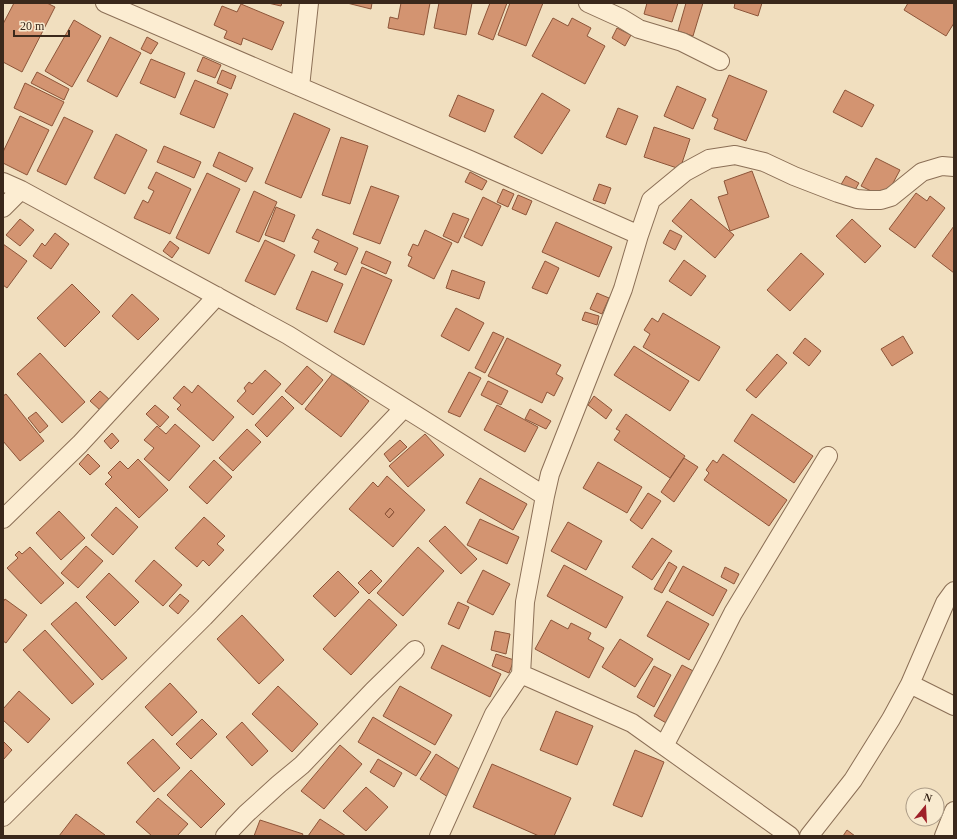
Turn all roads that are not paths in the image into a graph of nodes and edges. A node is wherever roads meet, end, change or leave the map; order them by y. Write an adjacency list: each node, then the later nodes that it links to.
1 (105, 3): 5 (street)
2 (309, 3): 5 (street)
3 (588, 3): 4 (street)
4 (720, 61)
5 (300, 87): 10 (street)
6 (954, 167): 10 (street)
7 (3, 182): 8 (street)
8 (21, 190): 9 (street); 11 (street)
9 (3, 208)
10 (639, 235): 14 (street)
11 (217, 296): 12 (street); 15 (street)
12 (404, 408): 14 (street); 23 (street)
13 (828, 456): 21 (street)
14 (545, 496): 18 (street)
15 (3, 519)
16 (954, 591): 19 (street)
17 (415, 650): 24 (street)
18 (521, 674): 21 (street); 25 (street)
19 (910, 684): 20 (street); 27 (street)
20 (954, 706)
21 (664, 746): 26 (street)
22 (954, 811): 28 (street)
23 (3, 817)
24 (225, 836)
25 (439, 836)
26 (790, 836)
27 (809, 836)
28 (944, 836)

